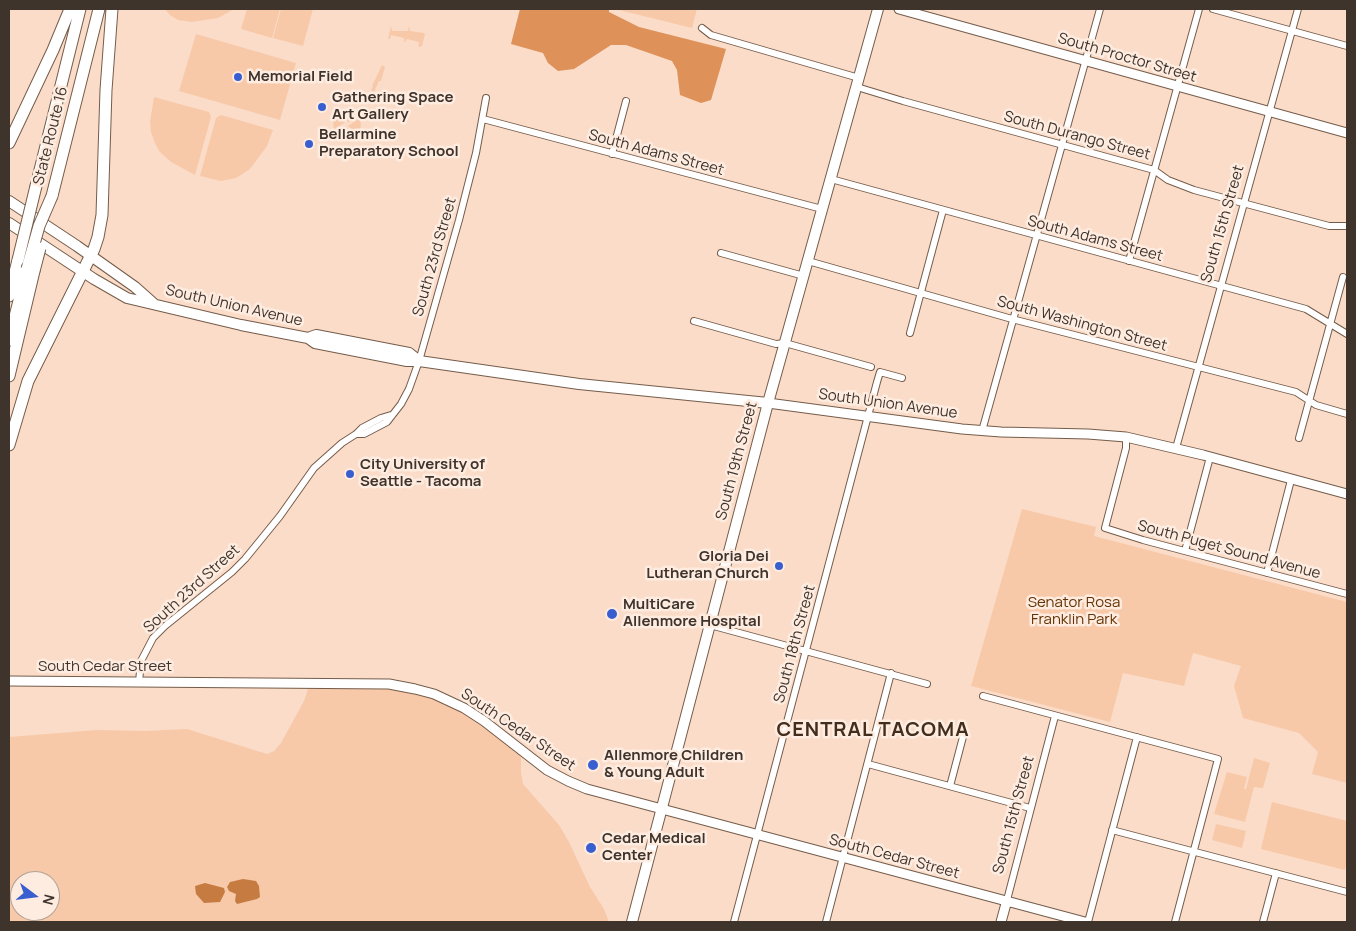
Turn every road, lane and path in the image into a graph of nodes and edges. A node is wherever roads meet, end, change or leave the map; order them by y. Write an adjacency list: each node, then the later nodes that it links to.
1 (70, 9): 22 (highway)
2 (80, 9): 44 (highway, State Route 16, bridge)
3 (99, 9): 38 (highway, State Route 16, bridge)
4 (112, 9): 35 (highway)
5 (878, 9): 15 (main road, South 19th Street)
6 (899, 9): 14 (main road, South Proctor Street)
7 (1100, 9): 14 (street)
8 (1199, 9): 16 (street)
9 (1213, 9): 12 (street)
10 (1298, 9): 12 (street, South 15th Street)
11 (702, 28): 15 (street, South Durango Street)
12 (1292, 31): 13 (street); 19 (street, South 15th Street)
13 (1347, 46)
14 (1086, 60): 16 (main road, South Proctor Street); 23 (street)
15 (858, 82): 23 (street, South Durango Street); 26 (main road, South 19th Street)
16 (1178, 86): 19 (main road, South Proctor Street); 25 (street)
17 (486, 98): 20 (street, South 23rd Street)
18 (626, 101): 24 (street)
19 (1270, 112): 21 (main road, South Proctor Street); 28 (street, South 15th Street)
20 (483, 119): 24 (street, South Adams Street); 53 (street, South 23rd Street)
21 (1347, 133)
22 (9, 143)
23 (1062, 144): 25 (street, South Durango Street); 33 (street)
24 (612, 154): 29 (street, South Adams Street)
25 (1154, 170): 28 (street, South Durango Street); 37 (street)
26 (831, 179): 29 (main road, South 19th Street); 30 (street, South Adams Street)
27 (9, 201): 35 (main road, South Union Avenue)
28 (1243, 203): 32 (street, South Durango Street); 42 (street, South 15th Street)
29 (822, 209): 36 (main road, South 19th Street)
30 (943, 210): 33 (street, South Adams Street); 43 (street)
31 (9, 222): 39 (main road, South Union Avenue)
32 (1347, 226)
33 (1036, 236): 37 (street, South Adams Street); 46 (street)
34 (721, 254): 40 (street)
35 (90, 256): 39 (highway); 45 (main road, South Union Avenue)
36 (808, 261): 40 (main road, South 19th Street); 43 (street, South Washington Street)
37 (1129, 261): 42 (street, South Adams Street)
38 (30, 270): 51 (highway); 56 (highway)
39 (82, 272): 45 (main road, South Union Avenue); 65 (highway)
40 (804, 276): 52 (main road, South 19th Street)
41 (1343, 278): 48 (street)
42 (1220, 285): 48 (street, South Adams Street); 55 (street, South 15th Street)
43 (921, 292): 46 (street, South Washington Street); 49 (street)
44 (9, 296)
45 (154, 303): 53 (main road, South Union Avenue)
46 (1012, 319): 55 (street, South Washington Street); 62 (street)
47 (694, 321): 52 (street)
48 (1330, 324): 50 (street, South Adams Street); 58 (street)
49 (910, 333)
50 (1347, 334)
51 (9, 340)
52 (785, 343): 54 (street); 59 (main road, South 19th Street)
53 (419, 361): 59 (main road, South Union Avenue); 77 (street, South 23rd Street)
54 (871, 367)
55 (1198, 368): 58 (street, South Washington Street); 66 (street, South 15th Street)
56 (9, 376)
57 (902, 378): 61 (street, South 18th Street)
58 (1309, 401): 60 (street, South Washington Street); 64 (street)
59 (768, 403): 61 (main road, South Union Avenue); 73 (main road, South 19th Street)
60 (1347, 414)
61 (868, 416): 62 (main road, South Union Avenue); 74 (street, South 18th Street)
62 (982, 431): 63 (main road, South Union Avenue)
63 (1126, 437): 66 (main road, South Union Avenue); 70 (street, South Puget Sound Avenue)
64 (1298, 438)
65 (9, 445)
66 (1176, 448): 67 (main road, South Union Avenue)
67 (1210, 457): 68 (main road, South Union Avenue); 70 (street)
68 (1292, 480): 69 (main road, South Union Avenue); 71 (street)
69 (1347, 494)
70 (1185, 551): 71 (street, South Puget Sound Avenue)
71 (1267, 573): 72 (street, South Puget Sound Avenue)
72 (1347, 594)
73 (710, 625): 74 (street); 85 (main road, South 19th Street)
74 (806, 650): 75 (street); 88 (street, South 18th Street)
75 (891, 673): 78 (street); 83 (street)
76 (9, 681): 77 (main road, South Cedar Street)
77 (139, 682): 85 (main road, South Cedar Street)
78 (928, 684)
79 (983, 696): 80 (street)
80 (1055, 716): 82 (street); 86 (street, South 15th Street)
81 (964, 733): 84 (street)
82 (1137, 738): 87 (street); 89 (street)
83 (868, 764): 84 (street); 90 (street)
84 (950, 786): 86 (street)
85 (661, 808): 88 (main road, South Cedar Street); 94 (main road, South 19th Street)
86 (1030, 808): 93 (street, South 15th Street)
87 (1112, 830): 89 (street); 98 (street)
88 (758, 835): 90 (main road, South Cedar Street); 95 (street, South 18th Street)
89 (1194, 852): 91 (street); 99 (street)
90 (843, 858): 93 (main road, South Cedar Street); 96 (street)
91 (1276, 873): 92 (street); 100 (street)
92 (1347, 892)
93 (1006, 900): 97 (main road, South 15th Street); 98 (main road, South Cedar Street)
94 (632, 922)
95 (734, 922)
96 (826, 922)
97 (1001, 922)
98 (1087, 922)
99 (1176, 922)
100 (1263, 922)

